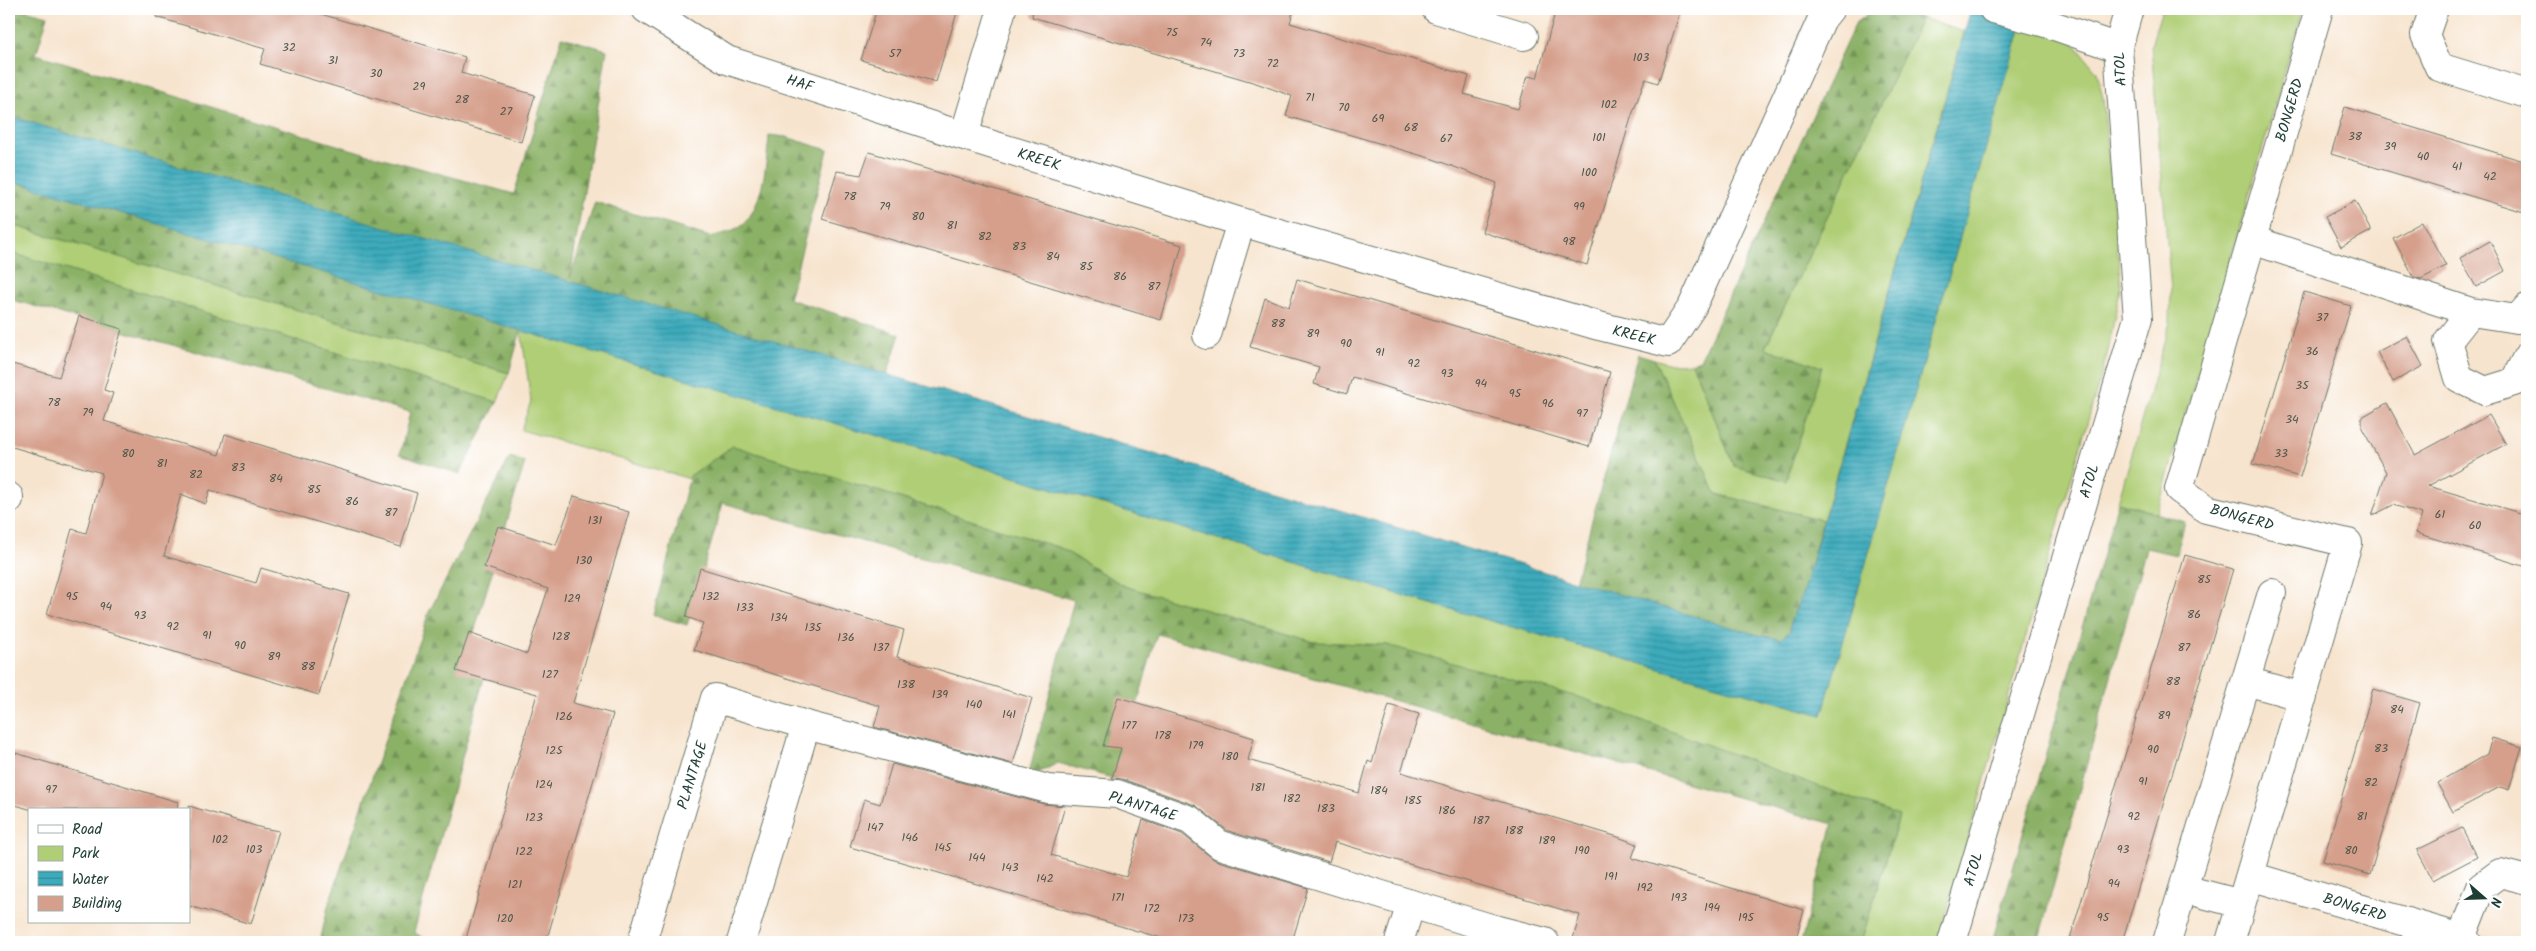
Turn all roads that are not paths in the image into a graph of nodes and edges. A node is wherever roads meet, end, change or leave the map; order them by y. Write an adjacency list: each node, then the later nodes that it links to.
1 (646, 9): 12 (street, HAF)
2 (1002, 9): 12 (street)
3 (1436, 9): 9 (street)
4 (1830, 9): 13 (street, KREEK)
5 (1993, 9): 10 (street)
6 (2129, 9): 10 (street, ATOL)
7 (2319, 9): 14 (street, BONGERD)
8 (2434, 9): 11 (street)
9 (1524, 36)
10 (2118, 48): 35 (street, ATOL)
11 (2527, 94)
12 (964, 136): 13 (street, KREEK)
13 (1241, 222): 17 (street)
14 (2252, 240): 15 (street); 22 (street, BONGERD)
15 (2471, 312): 16 (street); 19 (street)
16 (2522, 313): 18 (street)
17 (1206, 335)
18 (2527, 344)
19 (2527, 357)
20 (2272, 593): 21 (street)
21 (2246, 682): 22 (street); 26 (street)
22 (2303, 697): 24 (street, BONGERD)
23 (806, 725): 27 (street, PLANTAGE); 31 (street, PLANTAGE); 32 (street)
24 (2250, 876): 28 (street, BONGERD); 30 (street, BONGERD)
25 (2527, 880): 30 (street, BONGERD)
26 (2184, 889): 28 (street); 36 (street)
27 (1410, 904): 29 (street, PLANTAGE); 33 (street)
28 (2241, 904): 37 (street, BONGERD)
29 (1492, 936): 34 (street, PLANTAGE)
30 (2464, 940)
31 (642, 942)
32 (741, 942)
33 (1399, 942)
34 (1545, 942)
35 (1952, 942)
36 (2167, 942)
37 (2230, 942)

